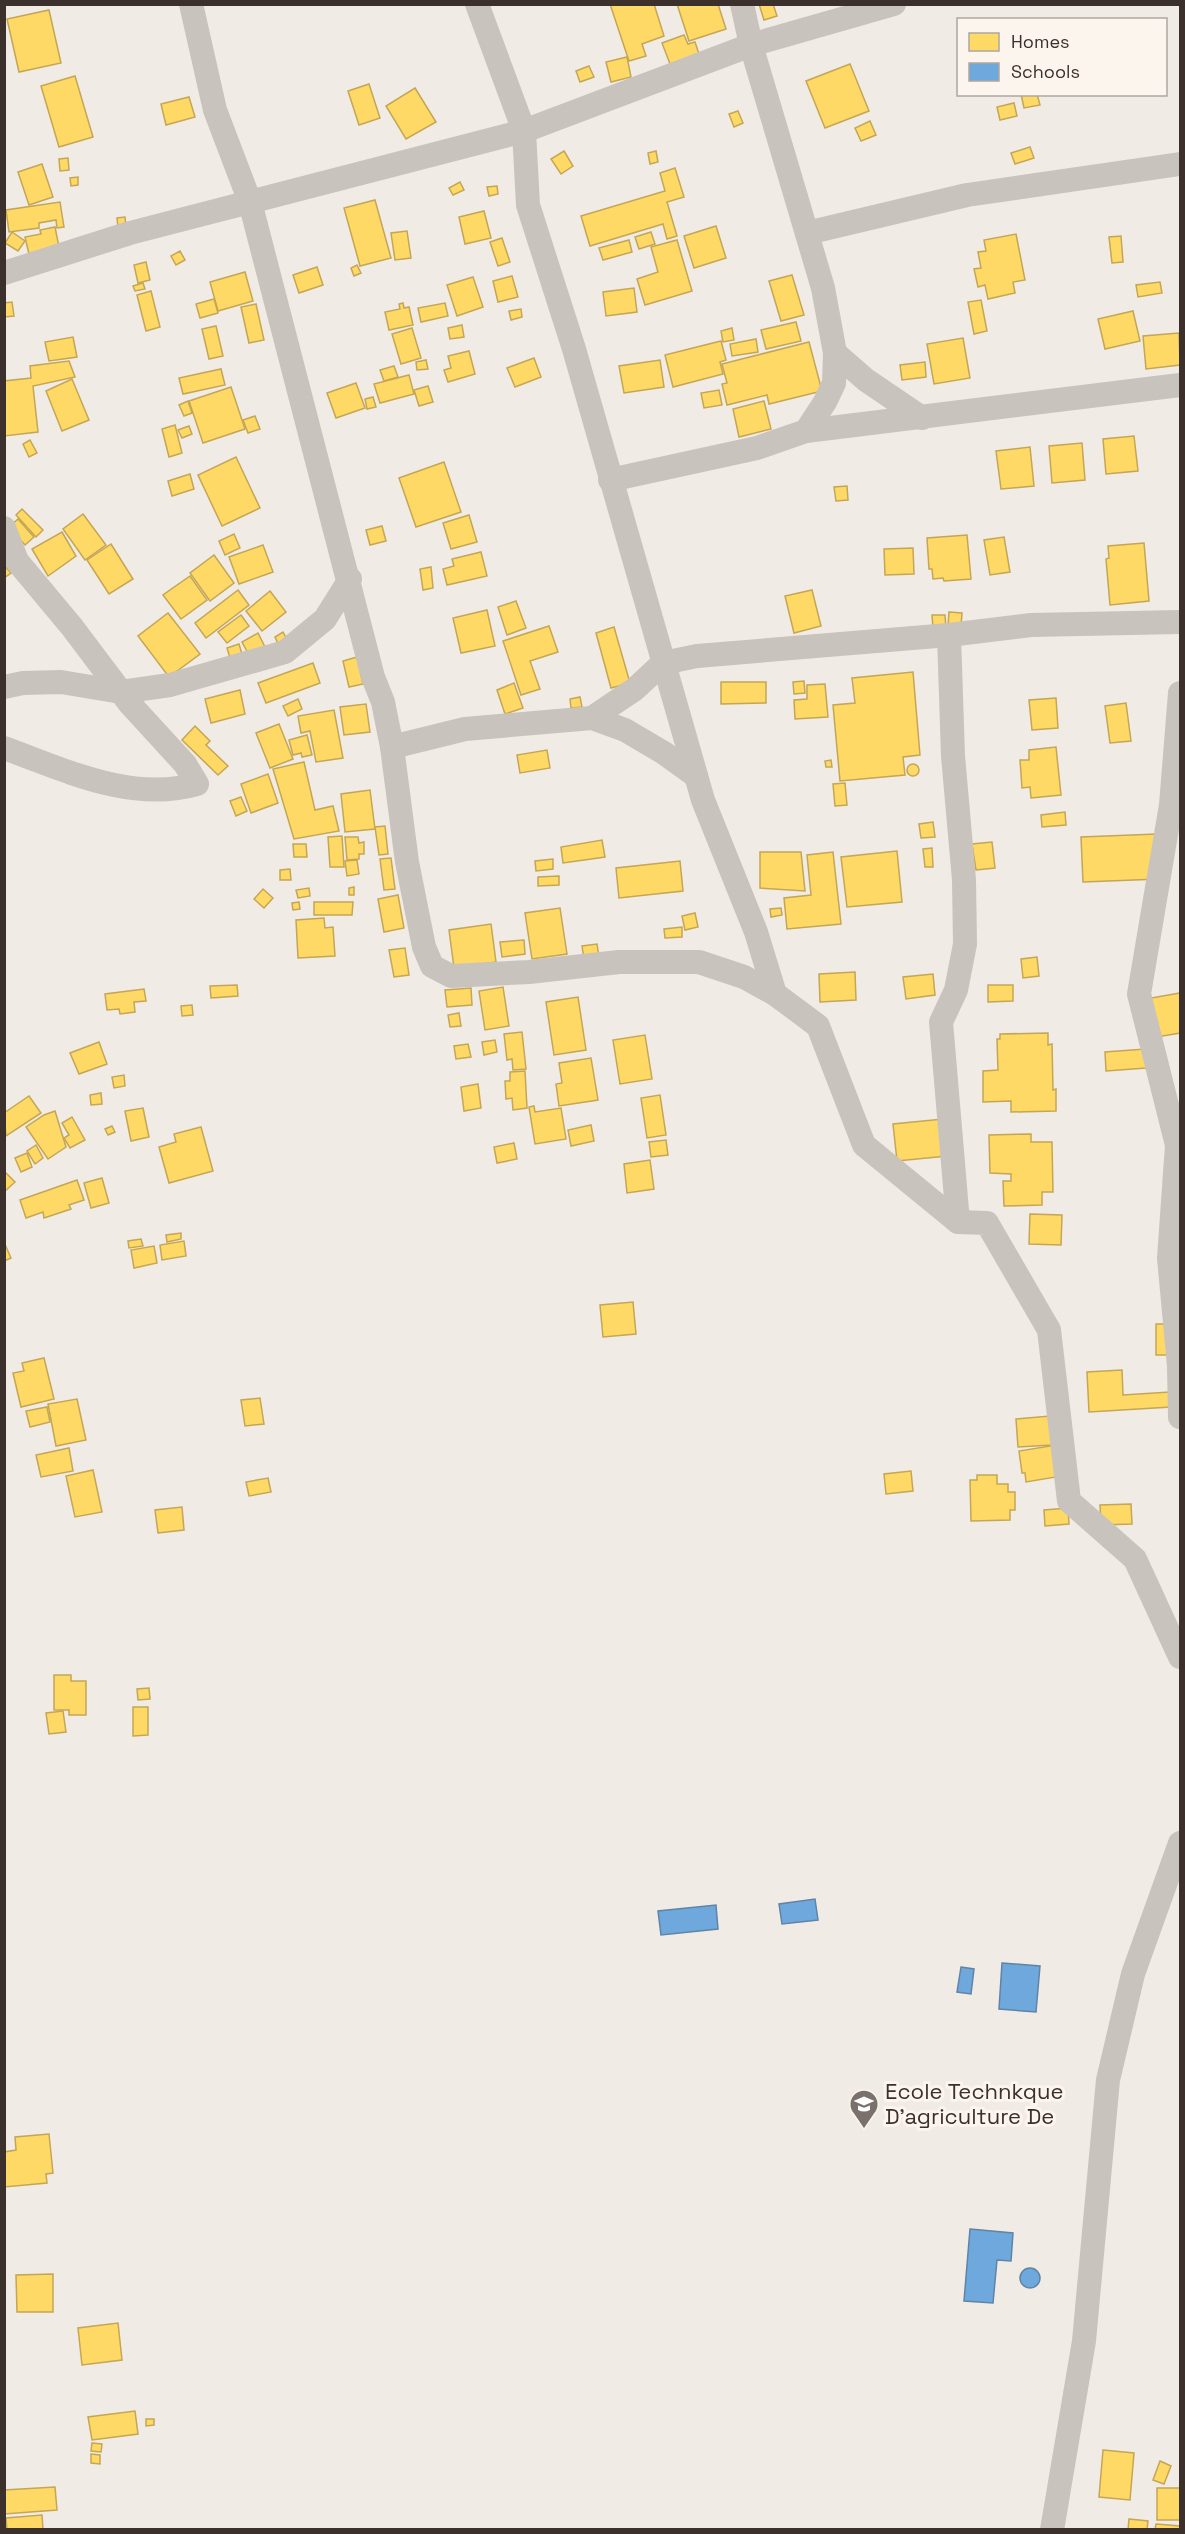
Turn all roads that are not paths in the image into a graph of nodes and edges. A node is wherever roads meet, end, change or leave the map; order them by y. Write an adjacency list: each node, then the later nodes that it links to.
1 (191, 4): 8 (street)
2 (477, 4): 6 (street)
3 (742, 4): 5 (street)
4 (894, 4): 5 (street)
5 (751, 45): 6 (street); 9 (street)
6 (524, 130): 8 (street); 15 (street)
7 (1180, 164): 9 (street)
8 (250, 202): 10 (street); 17 (street)
9 (807, 233): 11 (street)
10 (4, 273)
11 (835, 353): 13 (street); 14 (street)
12 (1180, 386): 13 (street)
13 (922, 418): 14 (street)
14 (806, 430): 15 (street)
15 (610, 480): 20 (street)
16 (4, 528): 22 (street)
17 (350, 579): 22 (street); 25 (street)
18 (1180, 622): 19 (street)
19 (949, 635): 20 (street); 29 (street)
20 (663, 663): 24 (street); 27 (street)
21 (4, 687): 22 (street)
22 (121, 692): 26 (street)
23 (1180, 693): 30 (street)
24 (592, 718): 25 (street); 27 (street)
25 (392, 747): 28 (street)
26 (4, 748)
27 (696, 776): 28 (street)
28 (775, 994): 29 (street)
29 (958, 1222): 31 (street)
30 (1180, 1417)
31 (1180, 1657)
32 (1180, 1844): 33 (street)
33 (1052, 2529)

